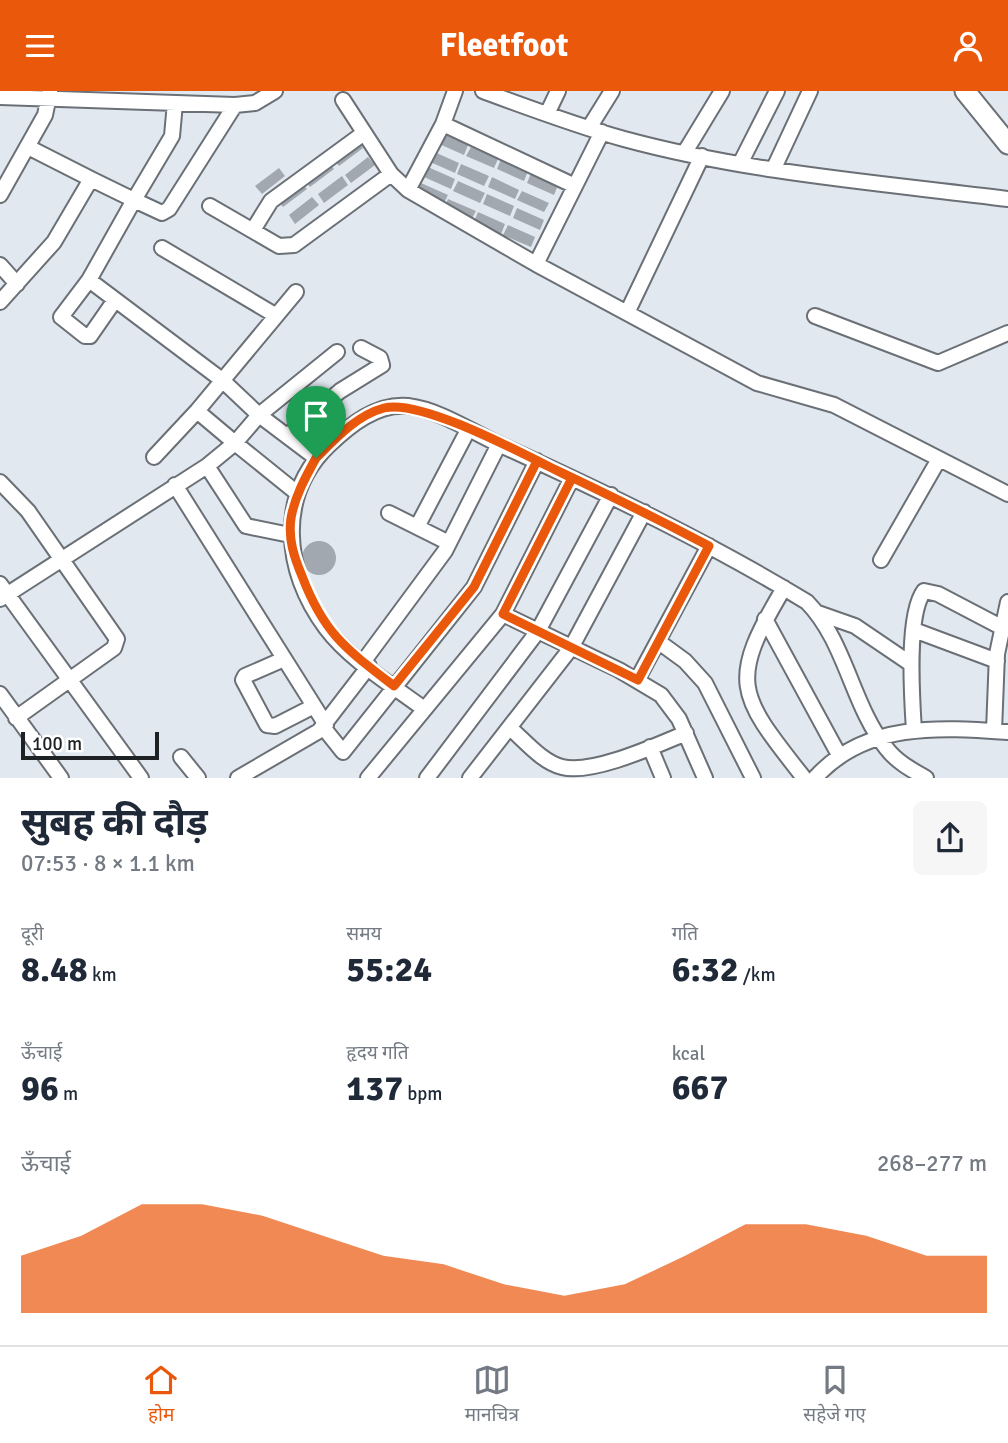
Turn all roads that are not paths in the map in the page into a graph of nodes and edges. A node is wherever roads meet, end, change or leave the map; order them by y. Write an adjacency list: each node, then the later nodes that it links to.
1 (275, 91): 15 (street)
2 (455, 91): 17 (street)
3 (483, 91): 16 (street)
4 (558, 91): 16 (street)
5 (612, 91): 18 (street)
6 (722, 91): 22 (street)
7 (777, 91): 24 (street)
8 (810, 91): 25 (street)
9 (965, 91): 20 (highway)
10 (976, 91): 20 (highway)
11 (50, 95): 12 (street); 14 (street); 21 (street)
12 (0, 97)
13 (343, 100): 19 (street)
14 (175, 103): 15 (street); 32 (street)
15 (235, 104): 32 (street)
16 (547, 114): 18 (street)
17 (443, 124): 28 (street); 29 (street)
18 (596, 130): 22 (street); 28 (street)
19 (364, 133): 26 (street); 34 (street)
20 (1008, 140)
21 (28, 147): 27 (street); 30 (street)
22 (685, 152): 23 (street)
23 (702, 156): 24 (street); 43 (street)
24 (741, 162): 25 (street)
25 (774, 167): 31 (street)
26 (391, 174): 29 (street); 34 (street)
27 (91, 179): 32 (street); 39 (street)
28 (575, 186): 36 (street)
29 (408, 190): 36 (street)
30 (0, 195)
31 (1008, 199)
32 (134, 200): 38 (street)
33 (210, 206): 34 (street)
34 (253, 230)
35 (162, 248): 44 (street)
36 (536, 264): 43 (street)
37 (0, 265): 39 (street)
38 (89, 280): 41 (street); 41 (street)
39 (16, 284): 42 (street)
40 (296, 292): 44 (street)
41 (115, 300): 49 (street)
42 (0, 302)
43 (627, 313): 58 (street)
44 (275, 315): 49 (street)
45 (815, 316): 46 (street)
46 (1008, 333)
47 (361, 348): 53 (street)
48 (337, 352): 51 (street)
49 (222, 380): 50 (street); 51 (street)
50 (197, 411): 54 (street); 56 (street)
51 (259, 415): 53 (street); 54 (street)
52 (468, 430): 55 (street); 57 (street); 69 (street)
53 (287, 436): 57 (street)
54 (234, 443): 60 (street); 64 (street)
55 (499, 444): 59 (street); 71 (street)
56 (154, 457)
57 (316, 458): 64 (street)
58 (939, 459): 65 (street); 74 (street)
59 (537, 461): 61 (street); 92 (street)
60 (206, 466): 63 (street); 70 (street)
61 (572, 478): 66 (street); 79 (street)
62 (0, 482): 73 (street)
63 (175, 485): 73 (street); 86 (street)
64 (298, 493): 70 (street)
65 (1008, 494)
66 (611, 495): 67 (street); 82 (street)
67 (644, 512): 72 (street); 85 (street)
68 (389, 513): 69 (street)
69 (417, 527): 71 (street)
70 (290, 535): 88 (street)
71 (449, 543): 88 (street)
72 (709, 546): 75 (street); 84 (street)
73 (59, 559): 76 (street); 90 (street)
74 (881, 560)
75 (784, 588): 78 (street); 80 (street)
76 (2, 593): 90 (street)
77 (1008, 602): 83 (street)
78 (818, 613): 89 (street); 102 (street)
79 (503, 614): 82 (street); 95 (street)
80 (765, 619): 104 (street); 118 (street)
81 (914, 630): 83 (street); 87 (street); 89 (street)
82 (538, 631): 85 (street); 112 (street)
83 (1003, 632): 87 (street)
84 (659, 642): 91 (street); 117 (street)
85 (571, 648): 91 (street); 98 (street)
86 (285, 659): 94 (street); 94 (street)
87 (997, 661): 100 (street)
88 (366, 664): 92 (street); 97 (street)
89 (912, 664): 99 (street)
90 (68, 679): 96 (street); 108 (street)
91 (638, 680): 101 (street)
92 (394, 686): 95 (street); 97 (street)
93 (0, 694): 96 (street)
94 (314, 706): 97 (street)
95 (424, 709): 111 (street)
96 (16, 718): 107 (street)
97 (324, 726): 110 (street)
98 (510, 729): 106 (street); 113 (street)
99 (914, 731): 100 (street); 102 (street)
100 (1001, 731)
101 (686, 733): 103 (street); 116 (street)
102 (877, 736): 104 (street); 120 (street)
103 (650, 747): 106 (street); 115 (street)
104 (839, 755): 119 (street)
105 (181, 757): 109 (street)
106 (589, 765): 114 (street)
107 (61, 778)
108 (141, 778)
109 (198, 778)
110 (238, 778)
111 (368, 778)
112 (427, 778)
113 (470, 778)
114 (578, 778)
115 (663, 778)
116 (705, 778)
117 (753, 778)
118 (804, 778)
119 (815, 778)
120 (926, 778)

